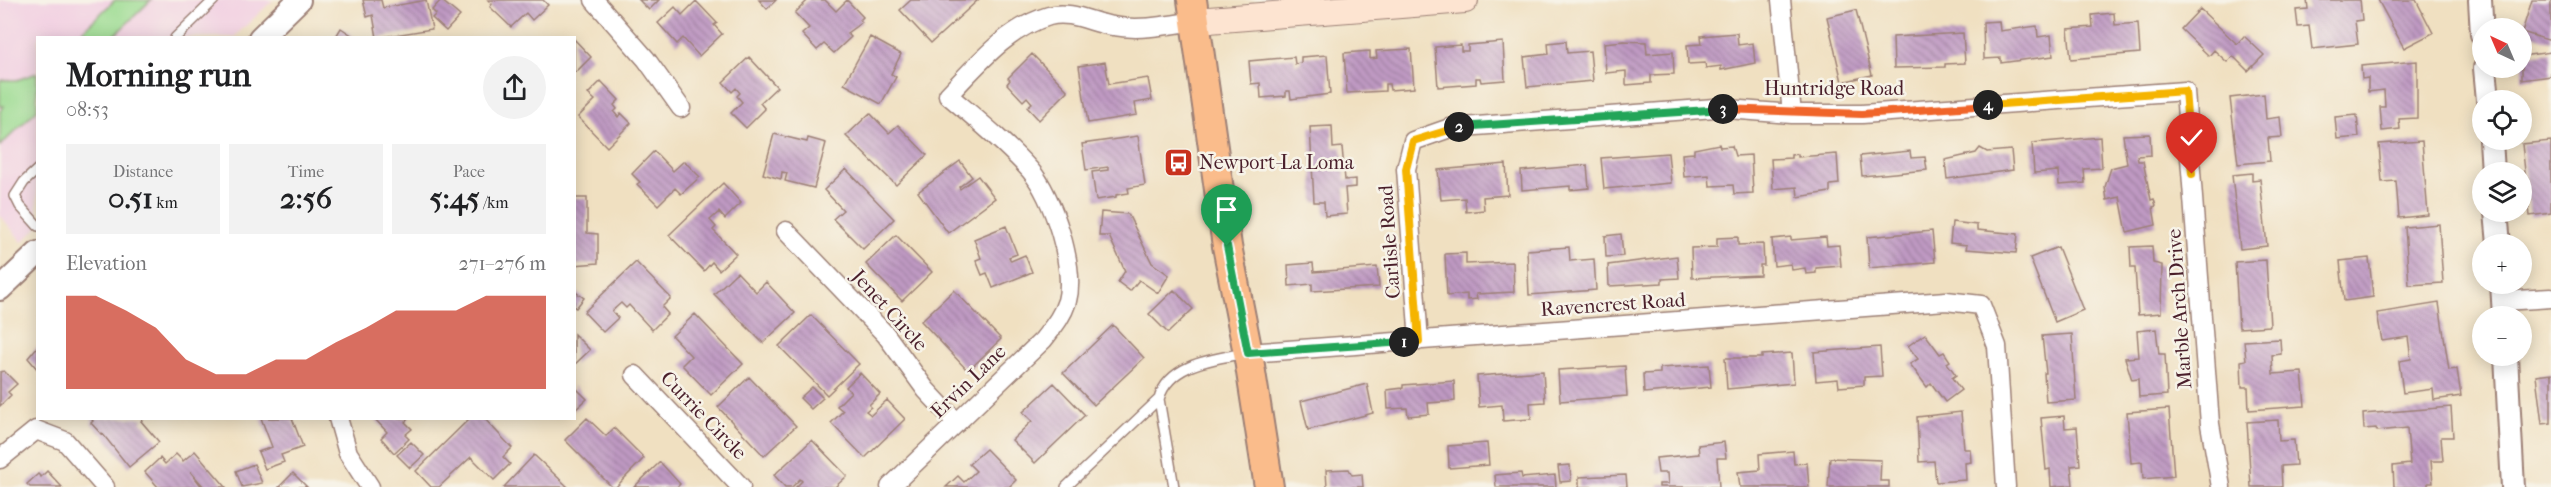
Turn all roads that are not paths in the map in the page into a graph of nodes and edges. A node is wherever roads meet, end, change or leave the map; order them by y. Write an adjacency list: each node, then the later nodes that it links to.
1 (214, 0): 10 (lane)
2 (299, 0): 11 (street)
3 (594, 0): 13 (street)
4 (1465, 0): 7 (main road)
5 (1781, 0): 14 (street)
6 (2480, 0): 9 (street)
7 (1347, 4): 8 (main road)
8 (1194, 10): 24 (main road); 29 (street, Ervin Lane)
9 (2481, 18)
10 (176, 36)
11 (262, 36)
12 (2185, 91): 14 (street, Huntridge Road); 39 (street, Marble Arch Drive)
13 (681, 108)
14 (1792, 114): 15 (street, Huntridge Road)
15 (1413, 141): 23 (street, Carlisle Road)
16 (36, 171): 17 (lane)
17 (36, 224)
18 (786, 231): 29 (street, Jenet Circle)
19 (36, 255): 20 (street)
20 (0, 289)
21 (2551, 298): 22 (street)
22 (2503, 300)
23 (1419, 341): 24 (street, Ravencrest Road); 38 (street, Ravencrest Road)
24 (1248, 353): 27 (lane); 37 (main road)
25 (2507, 366): 40 (street)
26 (635, 375): 33 (street, Currie Circle)
27 (1159, 399): 35 (lane); 36 (lane)
28 (339, 420): 32 (street)
29 (957, 423): 34 (street, Ervin Lane)
30 (0, 459): 31 (street)
31 (105, 487)
32 (370, 487)
33 (741, 487)
34 (890, 487)
35 (1066, 487)
36 (1174, 487)
37 (1269, 487)
38 (2006, 487)
39 (2221, 487)
40 (2513, 487)

